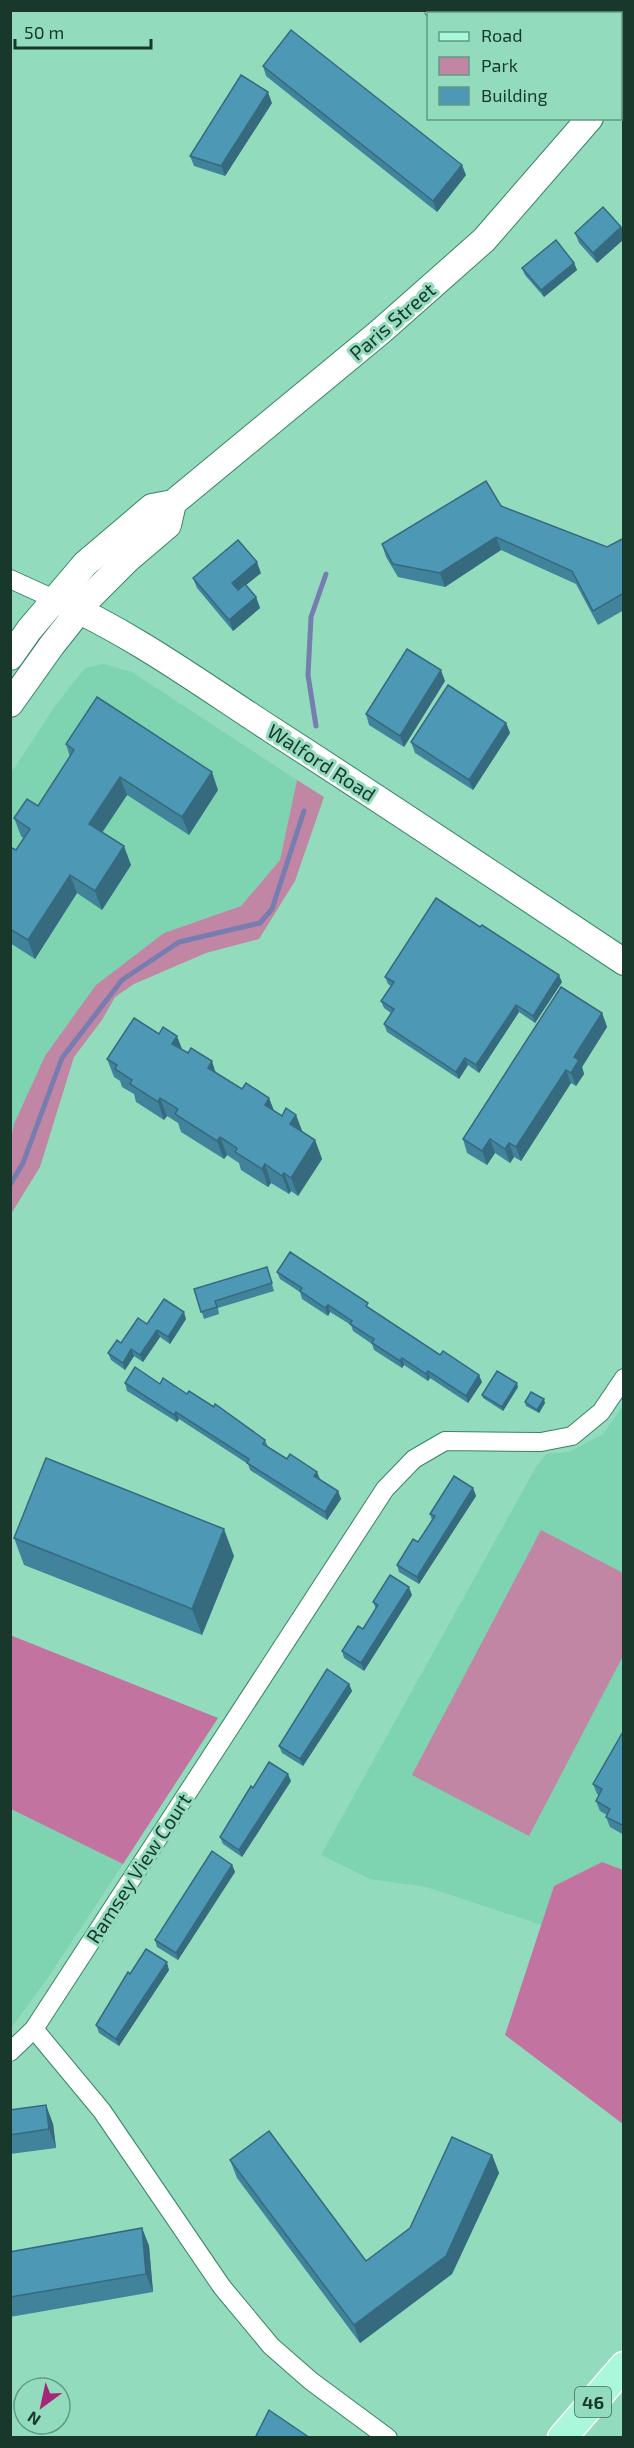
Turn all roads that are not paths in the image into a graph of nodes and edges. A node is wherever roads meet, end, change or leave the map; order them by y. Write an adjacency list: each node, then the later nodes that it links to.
1 (586, 120): 2 (main road, Paris Street)
2 (173, 503): 4 (main road, Paris Street); 5 (main road, Paris Street)
3 (10, 579): 4 (street, Walford Road)
4 (54, 599): 5 (main road, Walford Road); 6 (main road, Paris Street)
5 (80, 610): 7 (main road, Paris Street); 8 (main road, Walford Road)
6 (10, 657)
7 (10, 704)
8 (624, 962)
9 (624, 1378): 10 (street, Ramsey View Court)
10 (34, 2029): 11 (street, Ramsey View Court); 13 (street)
11 (10, 2052)
12 (624, 2366): 14 (main road, 46)
13 (388, 2438)
14 (562, 2438)

